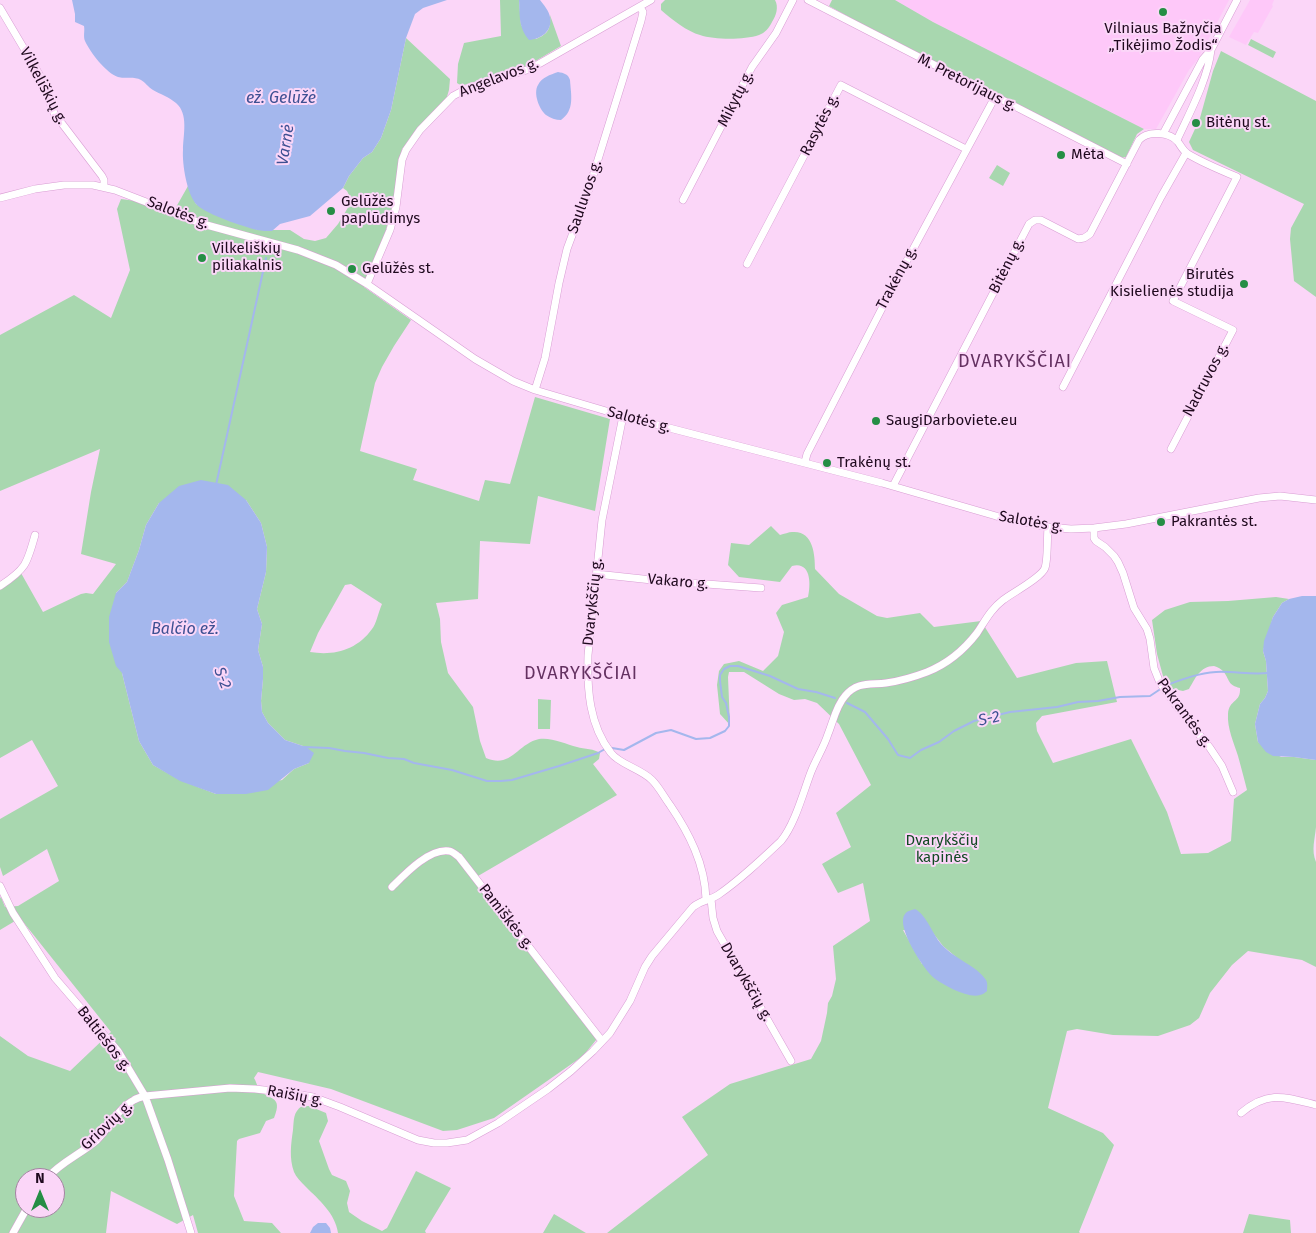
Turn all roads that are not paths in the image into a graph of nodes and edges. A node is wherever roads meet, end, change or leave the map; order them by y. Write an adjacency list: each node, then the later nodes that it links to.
1 (651, 0): 5 (street, Angelavos g.)
2 (792, 0): 16 (street, Mikytų g.)
3 (808, 0): 8 (street, M. Pretorijaus g.)
4 (1237, 0): 7 (street)
5 (640, 7): 18 (street, Angelavos g.); 20 (street, Sauluvos g.)
6 (0, 8): 14 (street, Vilkeliškių g.)
7 (1211, 50): 9 (street); 10 (street)
8 (995, 97): 11 (street, Trakėnų g.); 13 (street, M. Pretorijaus g.)
9 (1162, 134): 10 (street); 13 (street, Bitėnų g.)
10 (1177, 140): 12 (street)
11 (966, 149): 17 (street, Rasytės g.); 23 (street, Trakėnų g.)
12 (1186, 153): 19 (street); 22 (street, Nadruvos g.)
13 (1127, 164): 24 (street, Bitėnų g.)
14 (104, 187): 15 (street, Salotės g.); 18 (street, Salotės g.)
15 (0, 198)
16 (682, 200)
17 (747, 264)
18 (366, 284): 20 (street, Salotės g.)
19 (1064, 387)
20 (534, 390): 21 (street, Salotės g.)
21 (623, 416): 23 (street, Salotės g.); 29 (street, Dvarykščių g.)
22 (1171, 449)
23 (804, 462): 24 (street, Salotės g.)
24 (893, 486): 26 (street, Salotės g.)
25 (1316, 500): 27 (street, Salotės g.)
26 (1048, 527): 27 (street, Salotės g.); 35 (street)
27 (1094, 528): 32 (street, Pakrantės g.)
28 (35, 535): 30 (street)
29 (596, 574): 31 (street, Vakaro g.); 35 (street, Dvarykščių g.)
30 (0, 586)
31 (761, 588)
32 (1233, 792)
33 (0, 886): 38 (street, Baltiešos g.)
34 (392, 887): 36 (street, Pamiškės g.)
35 (708, 899): 36 (street); 37 (street, Dvarykščių g.)
36 (602, 1041): 38 (street, Raišių g.)
37 (791, 1061)
38 (145, 1096): 41 (street, Griovių g.); 44 (street, Baltiešos g.)
39 (1316, 1105): 40 (street)
40 (1241, 1113)
41 (59, 1168)
42 (21, 1218): 43 (street)
43 (13, 1233)
44 (191, 1233)

